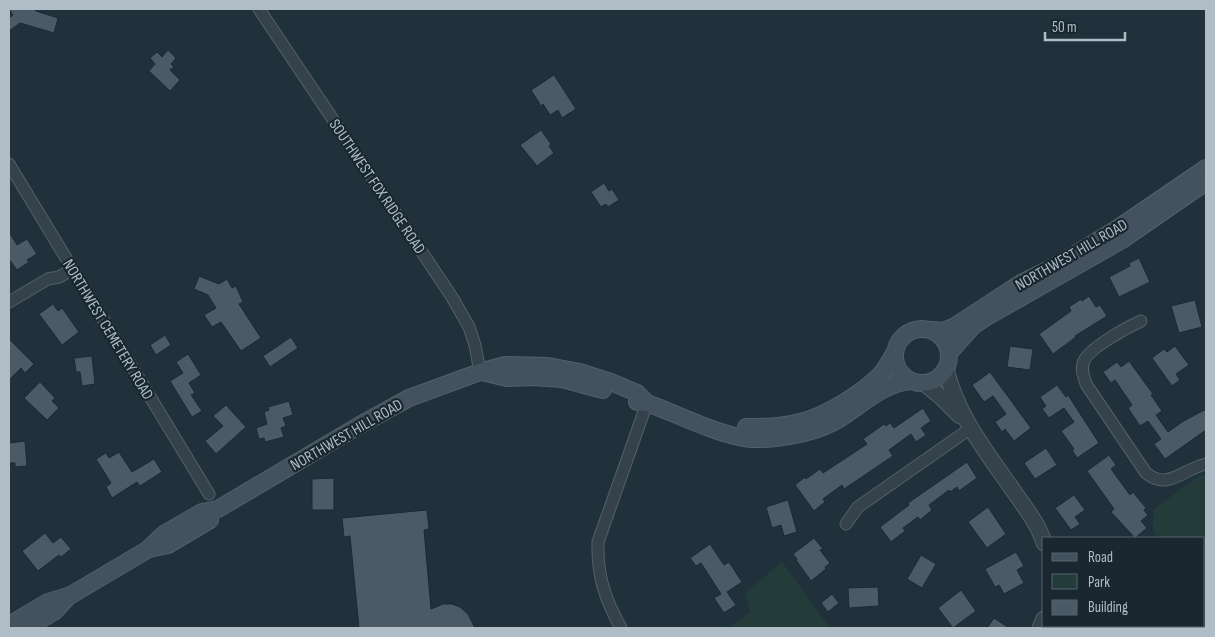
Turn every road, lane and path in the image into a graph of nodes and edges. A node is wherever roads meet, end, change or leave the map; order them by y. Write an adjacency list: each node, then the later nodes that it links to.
1 (259, 9): 12 (street, SOUTHWEST FOX RIDGE ROAD)
2 (9, 164): 5 (street, NORTHWEST CEMETERY ROAD)
3 (1206, 168): 8 (main road, NORTHWEST HILL ROAD)
4 (1206, 182): 10 (main road, NORTHWEST HILL ROAD)
5 (73, 269): 6 (street); 18 (street, NORTHWEST CEMETERY ROAD)
6 (9, 302)
7 (1141, 321): 17 (street)
8 (932, 330): 9 (main road); 10 (main road)
9 (894, 352): 13 (main road); 15 (main road)
10 (950, 353): 11 (main road)
11 (946, 369): 13 (main road); 16 (street)
12 (480, 372): 14 (main road); 21 (main road, NORTHWEST HILL ROAD)
13 (917, 382): 15 (main road); 16 (street)
14 (647, 403): 15 (main road); 24 (street)
15 (711, 428)
16 (971, 428): 19 (street); 20 (street)
17 (1206, 464)
18 (209, 494)
19 (846, 524)
20 (1042, 539)
21 (71, 595): 22 (main road, NORTHWEST HILL ROAD); 23 (main road, NORTHWEST HILL ROAD)
22 (9, 625)
23 (26, 628)
24 (622, 628)

